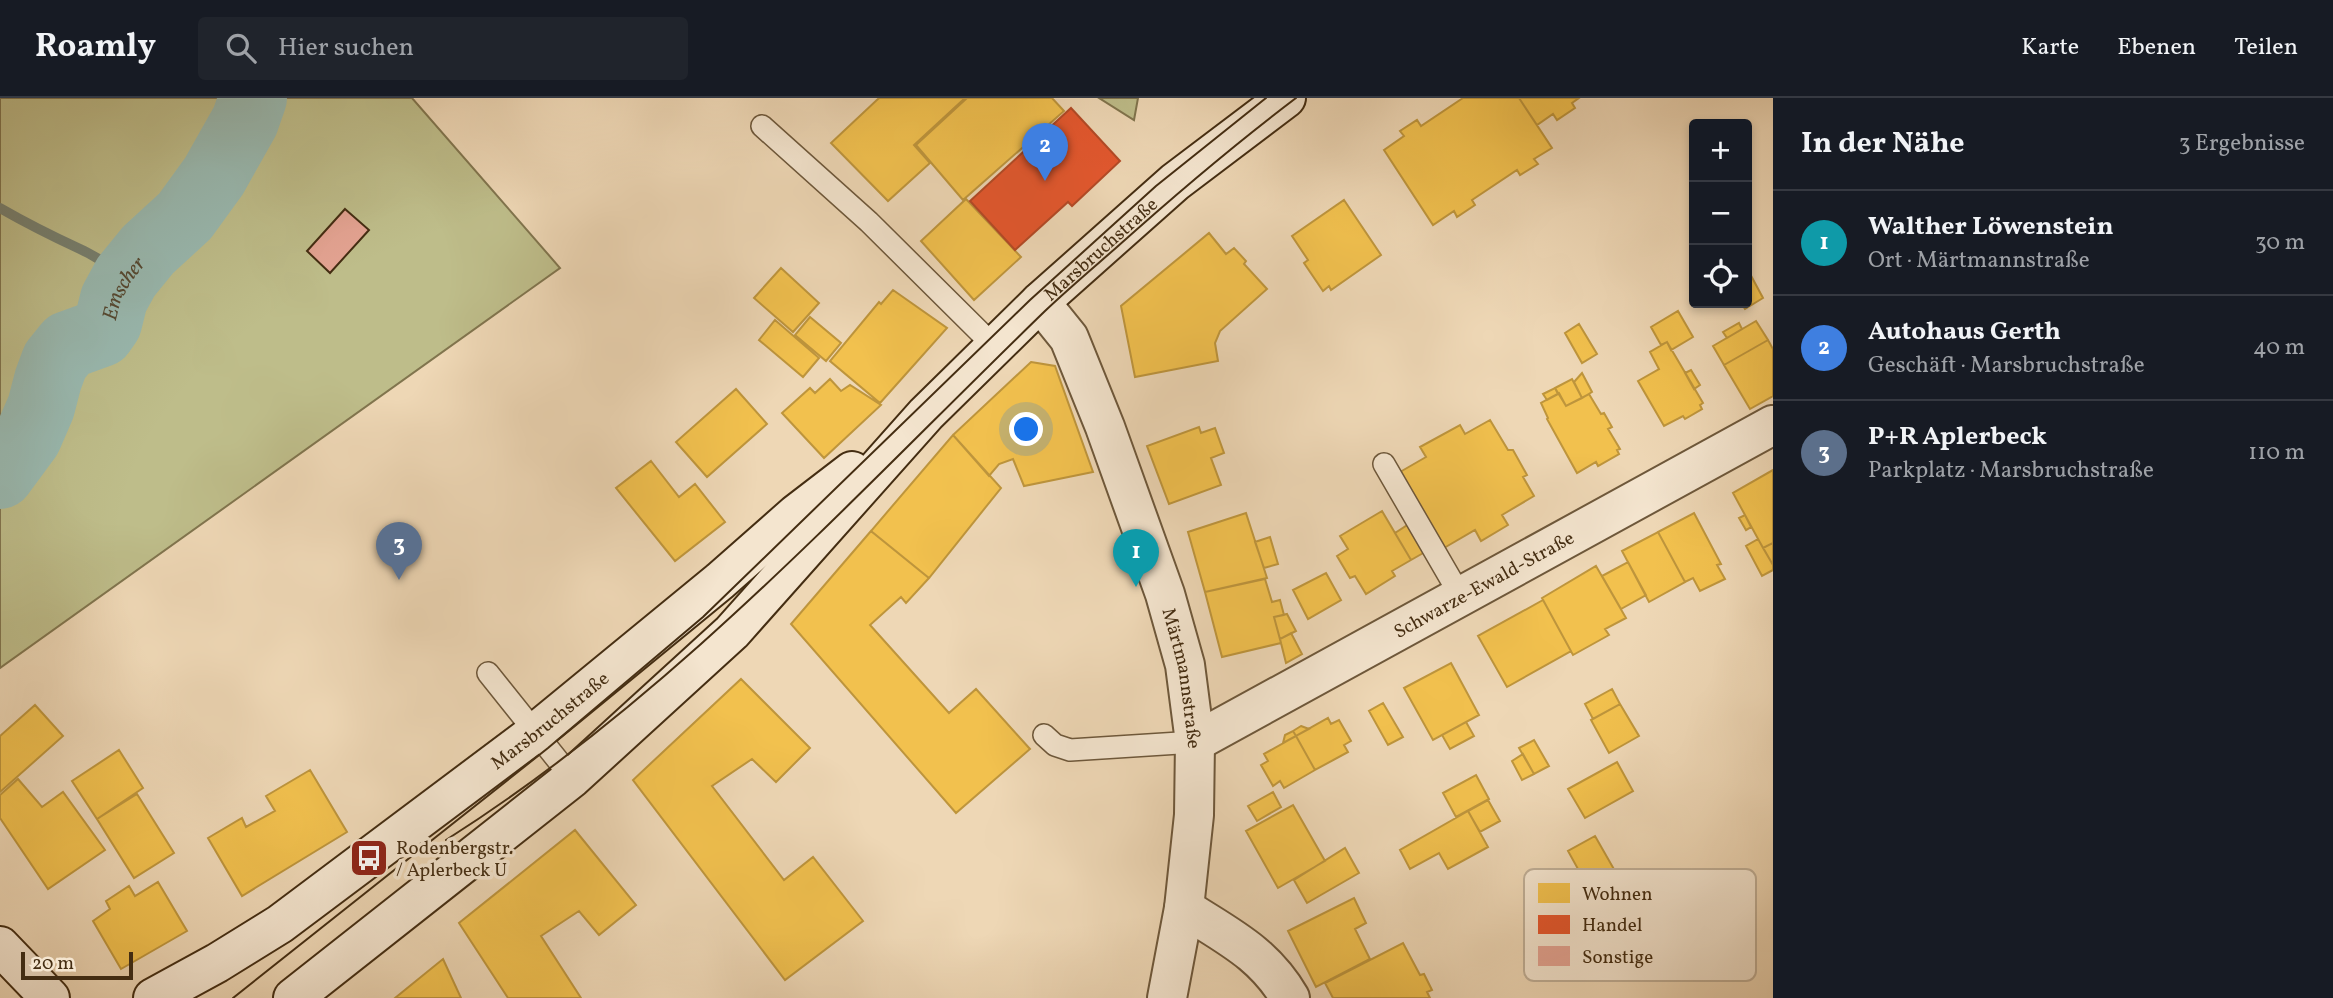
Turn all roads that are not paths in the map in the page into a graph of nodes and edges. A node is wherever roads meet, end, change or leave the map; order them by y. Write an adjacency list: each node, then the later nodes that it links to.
1 (1286, 98): 3 (street, Marsbruchstraße)
2 (762, 126): 4 (lane)
3 (1040, 302): 4 (street, Marsbruchstraße); 12 (street, Märtmannstraße)
4 (995, 347): 5 (street, Marsbruchstraße)
5 (926, 414): 10 (street, Marsbruchstraße); 13 (street, Marsbruchstraße)
6 (1773, 425): 8 (street, Schwarze-Ewald-Straße)
7 (1384, 464): 8 (lane)
8 (1460, 595): 12 (street, Schwarze-Ewald-Straße)
9 (488, 673): 10 (lane)
10 (536, 732): 13 (lane); 17 (street, Marsbruchstraße)
11 (1044, 735): 12 (lane)
12 (1195, 742): 14 (street, Märtmannstraße)
13 (572, 778): 18 (street, Marsbruchstraße)
14 (1184, 908): 19 (street, Märtmannstraße); 20 (street)
15 (0, 946): 16 (street)
16 (50, 998)
17 (153, 998)
18 (293, 998)
19 (1167, 998)
20 (1290, 998)

